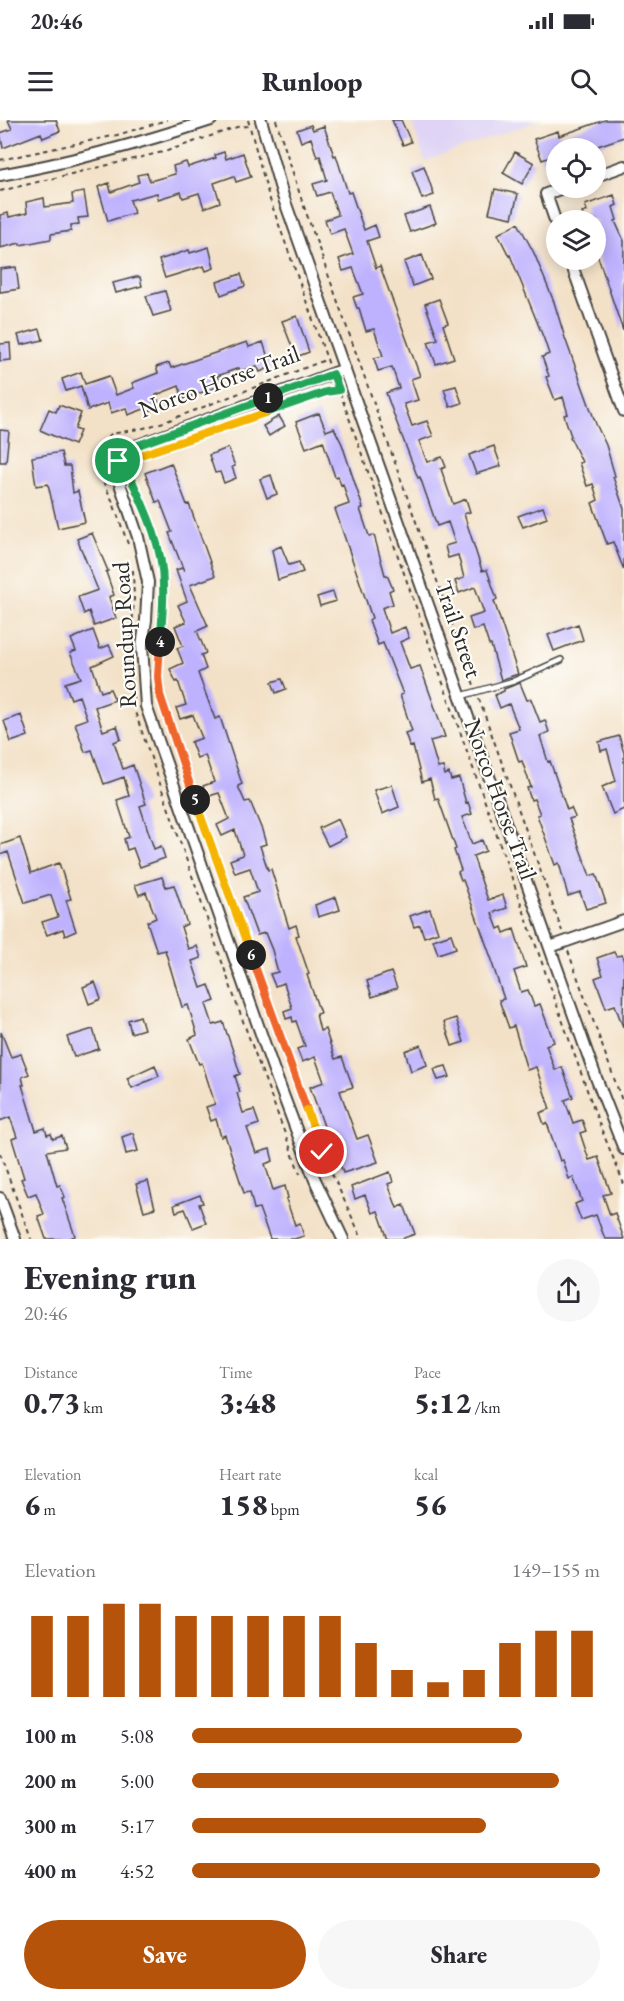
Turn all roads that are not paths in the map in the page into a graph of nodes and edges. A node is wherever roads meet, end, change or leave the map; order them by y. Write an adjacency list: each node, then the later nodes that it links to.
1 (211, 120): 5 (street)
2 (261, 120): 7 (street, Trail Street)
3 (624, 166): 4 (street)
4 (606, 172)
5 (0, 175)
6 (574, 270): 8 (street)
7 (345, 369): 10 (street, Trail Street); 16 (street, Roundup Road)
8 (624, 411)
9 (561, 660): 10 (lane)
10 (461, 696): 12 (street, Trail Street)
11 (624, 921): 12 (street)
12 (550, 947): 13 (street, Trail Street)
13 (624, 1149)
14 (0, 1198): 15 (street)
15 (15, 1239)
16 (343, 1239)

